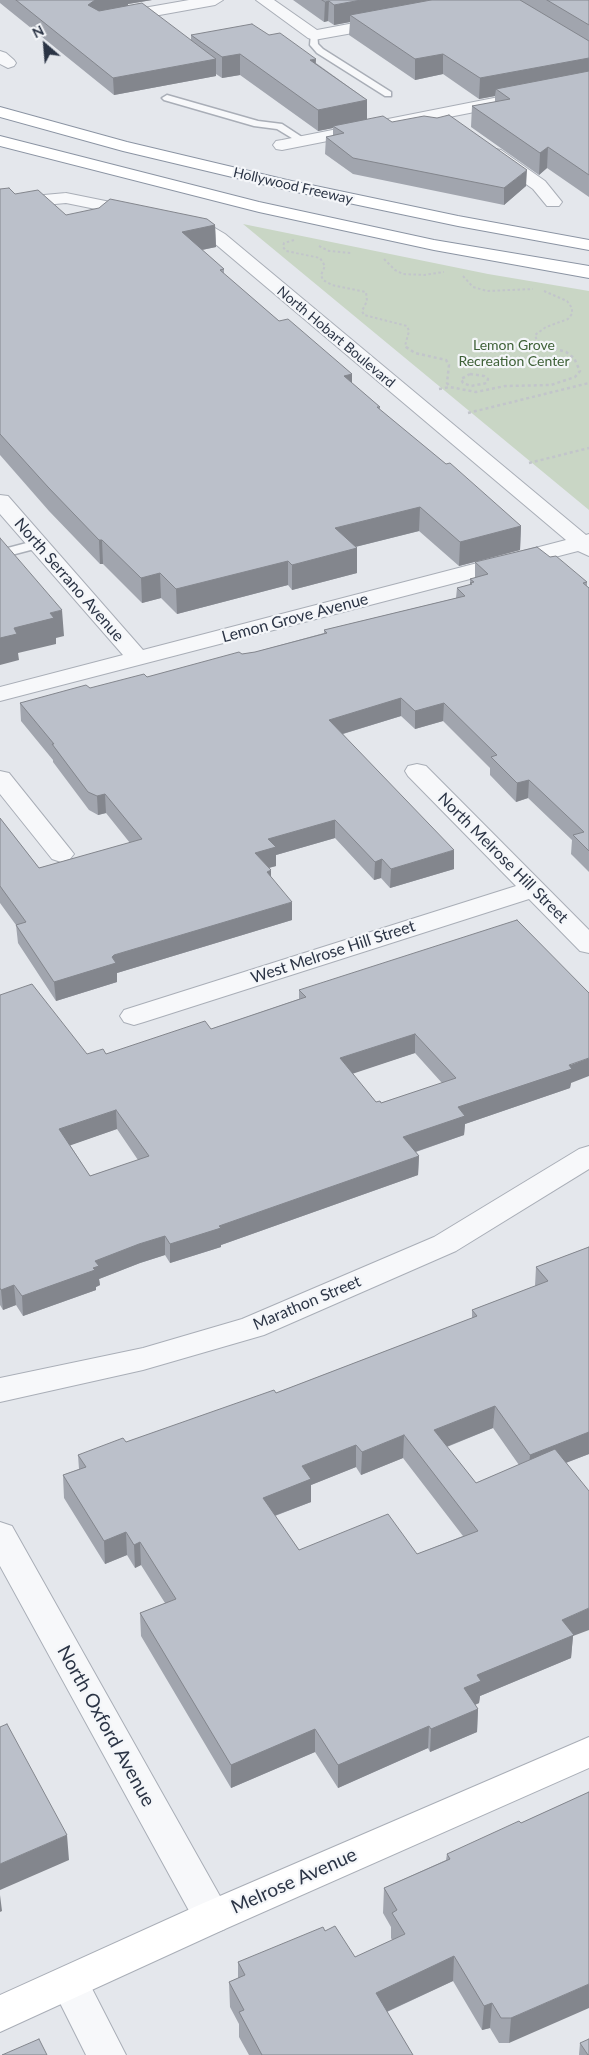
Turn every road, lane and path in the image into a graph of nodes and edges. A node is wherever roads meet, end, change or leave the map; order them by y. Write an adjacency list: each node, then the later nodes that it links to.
1 (214, 0): 4 (street)
2 (264, 0): 5 (street)
3 (398, 19): 5 (street)
4 (100, 21)
5 (314, 35): 6 (lane)
6 (388, 94)
7 (523, 97): 11 (street)
8 (167, 98): 14 (lane)
9 (23, 101): 19 (main road)
10 (0, 112): 19 (main road, Hollywood Freeway)
11 (438, 114): 12 (street); 14 (street)
12 (457, 128)
13 (0, 141): 18 (main road, Hollywood Freeway)
14 (303, 141): 16 (street)
15 (480, 143): 20 (street)
16 (282, 145)
17 (0, 150): 18 (main road)
18 (91, 166): 28 (main road, Hollywood Freeway)
19 (287, 185): 24 (main road, Hollywood Freeway)
20 (554, 202)
21 (0, 204): 33 (street, North Hobart Boulevard)
22 (299, 240): 32 (path)
23 (314, 243): 25 (path)
24 (589, 244)
25 (356, 253)
26 (379, 256): 27 (path)
27 (445, 272)
28 (589, 272)
29 (459, 274): 32 (path)
30 (589, 383): 33 (path)
31 (471, 386): 31 (path); 32 (path)
32 (469, 392)
33 (436, 420): 35 (street, North Hobart Boulevard)
34 (589, 448): 35 (path)
35 (494, 470): 38 (street, North Hobart Boulevard)
36 (0, 502): 37 (street, North Serrano Avenue)
37 (38, 544): 39 (lane); 40 (street, North Serrano Avenue)
38 (587, 545): 40 (street, Lemon Grove Avenue)
39 (0, 554)
40 (138, 658): 41 (street, Lemon Grove Avenue)
41 (0, 694)
42 (417, 771): 45 (street, North Melrose Hill Street)
43 (0, 778): 44 (street)
44 (61, 854)
45 (533, 889): 46 (street, North Melrose Hill Street); 47 (street, West Melrose Hill Street)
46 (589, 945)
47 (134, 1016)
48 (589, 1156): 49 (street, Marathon Street)
49 (0, 1390)
50 (0, 1535): 52 (street, North Oxford Avenue)
51 (589, 1752): 52 (main road, Melrose Avenue)
52 (212, 1917): 53 (main road, Melrose Avenue)
53 (69, 1983): 54 (main road, Melrose Avenue); 55 (street)
54 (0, 2014)
55 (106, 2055)

